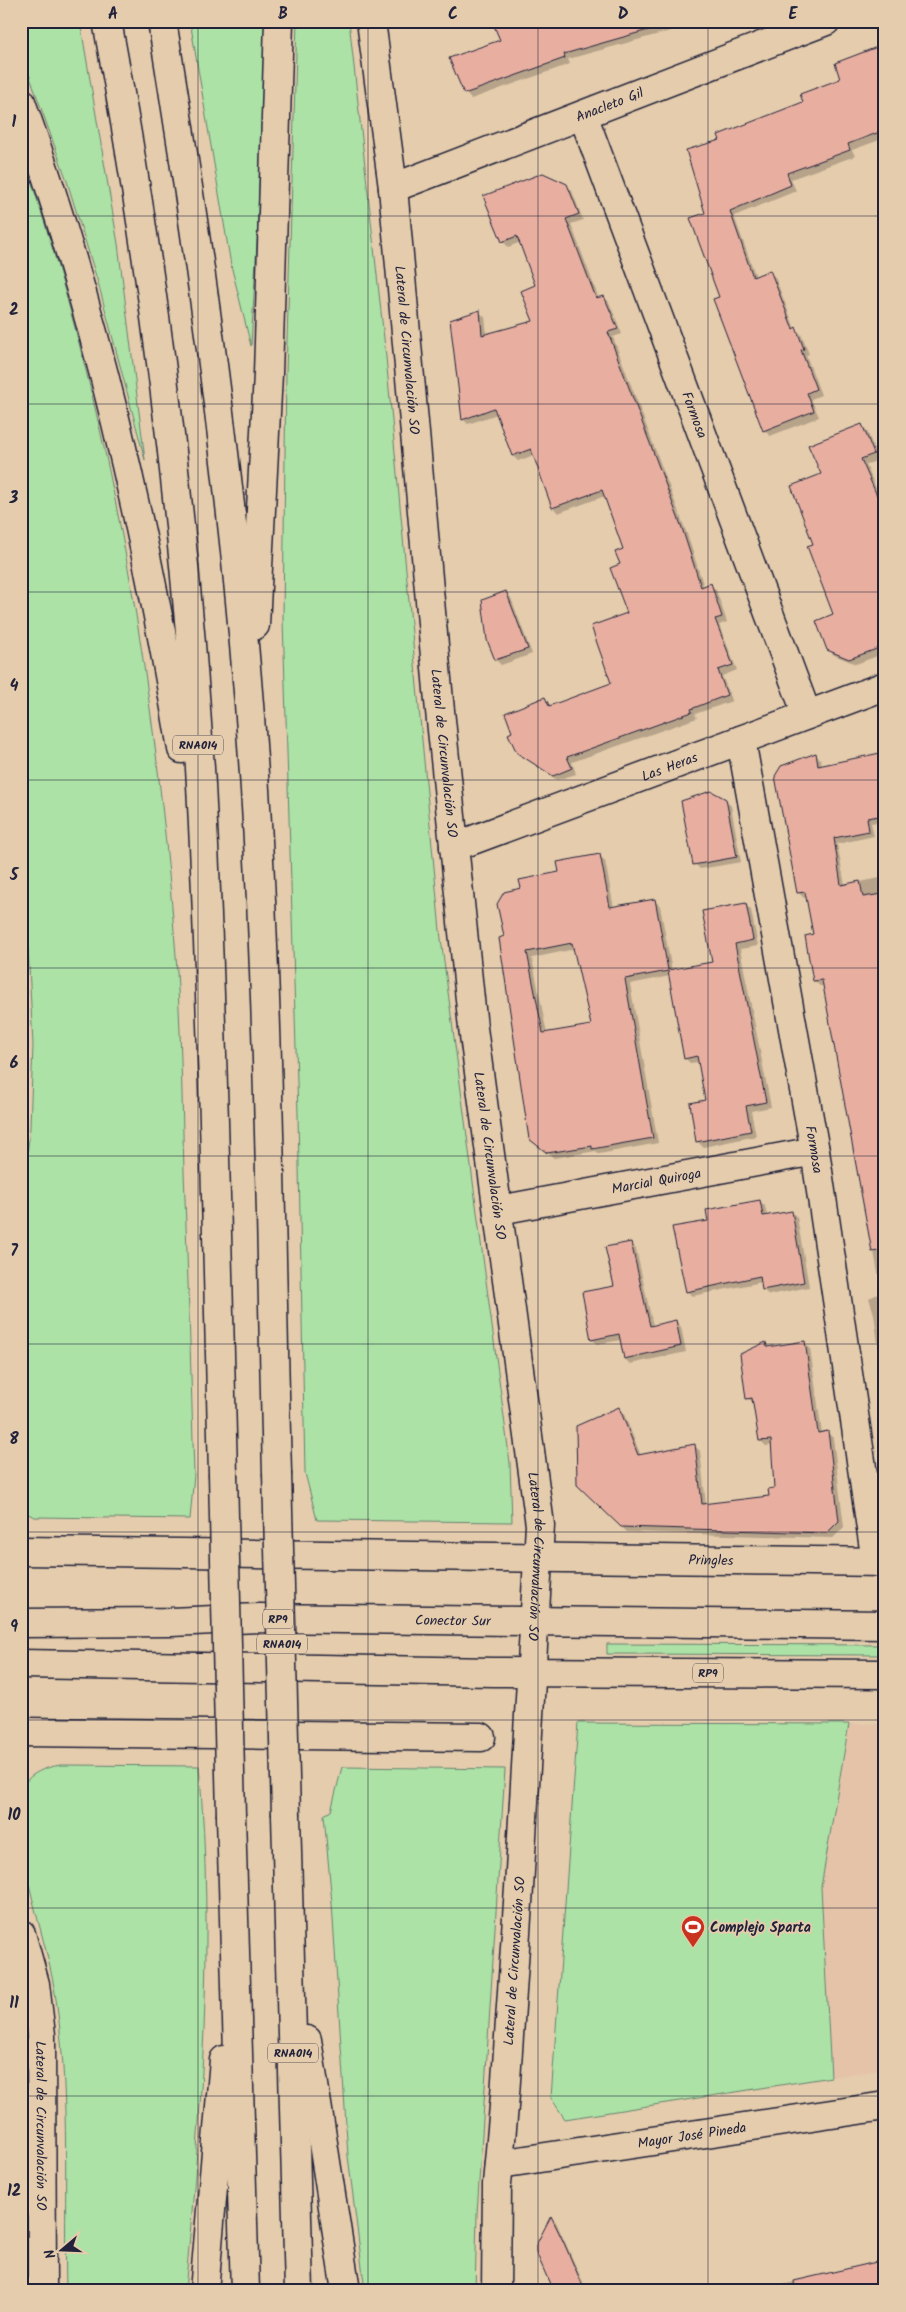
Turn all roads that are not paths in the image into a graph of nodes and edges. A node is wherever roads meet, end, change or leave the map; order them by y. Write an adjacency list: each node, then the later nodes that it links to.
1 (107, 21): 14 (main road, RNA014)
2 (162, 21): 10 (main road, RNA014)
3 (279, 21): 10 (main road)
4 (371, 21): 8 (main road, Lateral de Circunvalación SO)
5 (826, 21): 7 (main road, Anacleto Gil)
6 (21, 102): 14 (main road)
7 (582, 115): 8 (main road, Anacleto Gil); 11 (main road, Formosa)
8 (393, 188): 13 (main road, Lateral de Circunvalación SO)
9 (885, 686): 11 (main road, Las Heras)
10 (250, 706): 28 (main road, RNA014, bridge)
11 (807, 715): 12 (main road, Las Heras)
12 (741, 740): 13 (main road, Las Heras); 15 (main road, Formosa)
13 (454, 847): 16 (main road, Lateral de Circunvalación SO)
14 (205, 884): 30 (main road, RNA014, bridge)
15 (814, 1151): 16 (main road, Marcial Quiroga); 19 (main road, Formosa)
16 (499, 1210): 18 (main road, Lateral de Circunvalación SO)
17 (21, 1552): 18 (main road, Pringles)
18 (538, 1558): 19 (main road, Pringles); 20 (main road, Lateral de Circunvalación SO)
19 (881, 1562)
20 (535, 1622): 21 (main road, Conector Sur / RP9); 22 (main road, Conector Sur / RP9); 24 (main road, Lateral de Circunvalación SO)
21 (21, 1623)
22 (885, 1625)
23 (21, 1664): 24 (main road, RP9)
24 (532, 1672): 25 (main road, RP9); 33 (main road, Lateral de Circunvalación SO)
25 (885, 1674)
26 (21, 1732): 27 (main road)
27 (481, 1737)
28 (289, 1924): 37 (main road, RNA014); 38 (main road)
29 (21, 1934): 32 (main road, Lateral de Circunvalación SO)
30 (235, 1940): 35 (main road); 36 (main road, RNA014)
31 (885, 2106): 33 (main road, Mayor José Pineda)
32 (31, 2138): 34 (main road, Lateral de Circunvalación SO)
33 (499, 2164): 39 (main road, Lateral de Circunvalación SO)
34 (42, 2291)
35 (204, 2291)
36 (245, 2291)
37 (299, 2291)
38 (346, 2291)
39 (496, 2291)

